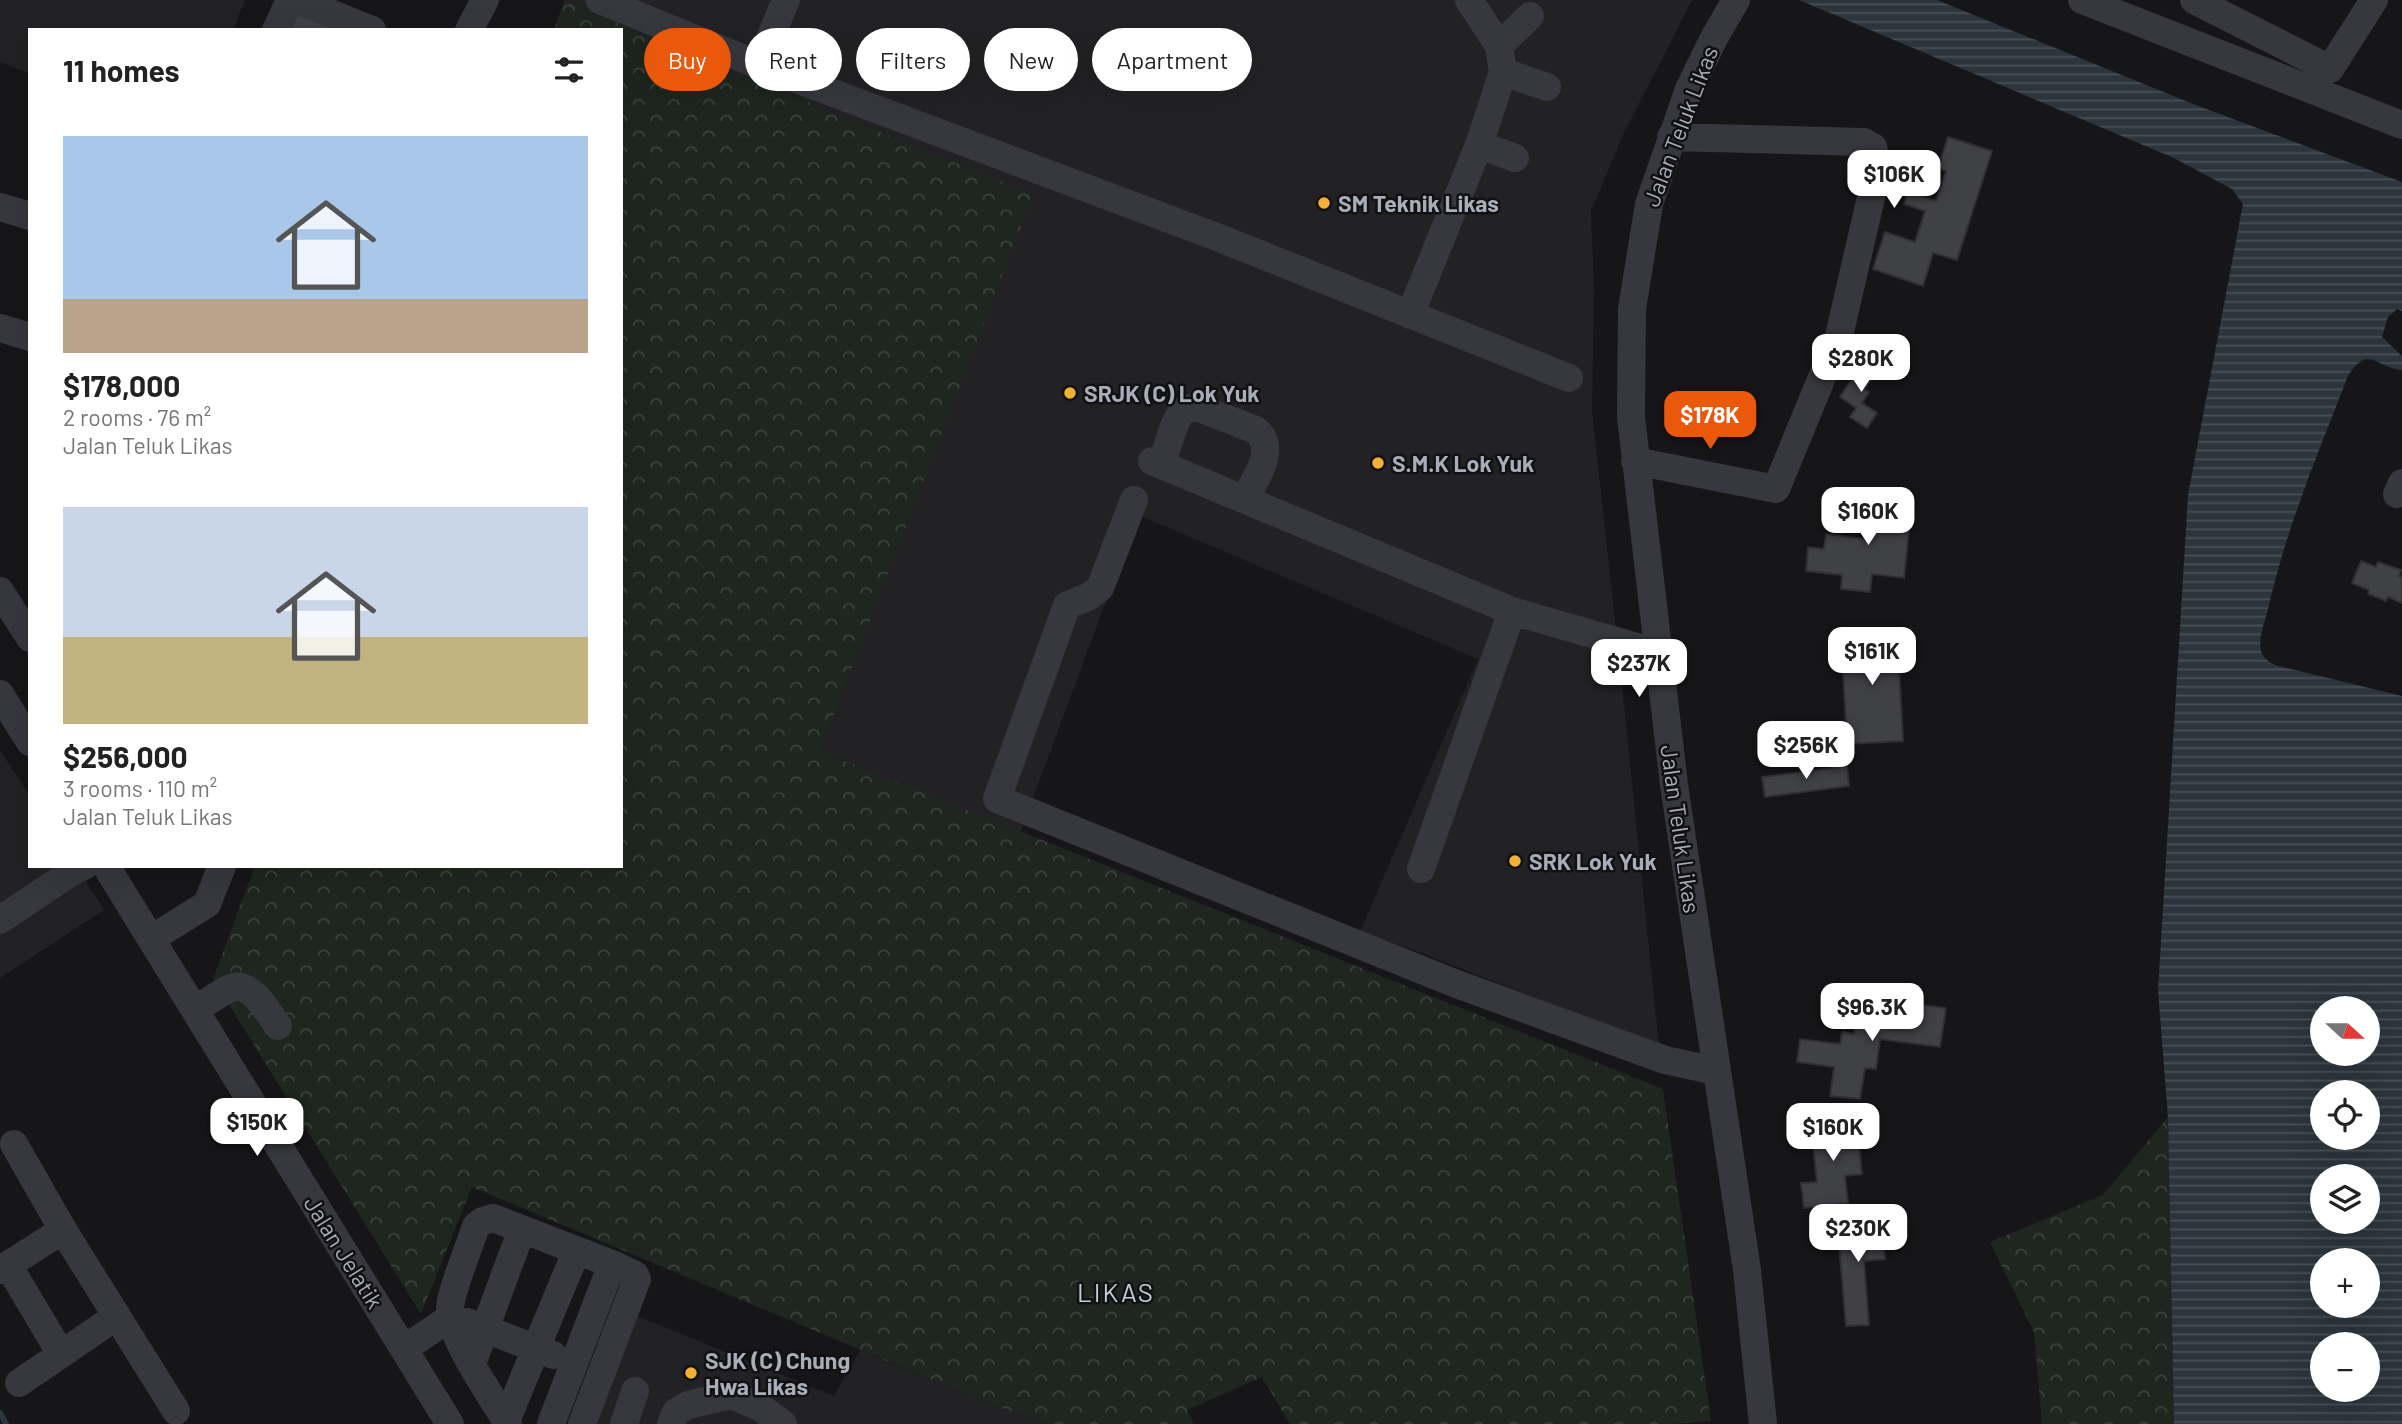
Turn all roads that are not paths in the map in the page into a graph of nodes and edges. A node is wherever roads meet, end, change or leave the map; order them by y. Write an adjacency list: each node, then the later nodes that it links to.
1 (290, 0): 13 (street)
2 (298, 0): 14 (street)
3 (485, 0): 15 (street)
4 (600, 0): 11 (street)
5 (786, 0): 16 (street)
6 (1469, 0): 18 (street)
7 (1736, 0): 22 (street, Jalan Teluk Likas)
8 (2081, 0): 21 (street)
9 (2194, 0): 10 (street)
10 (2374, 0)
11 (630, 6): 17 (street)
12 (1530, 16): 18 (street)
13 (277, 28)
14 (367, 28)
15 (470, 28)
16 (774, 28)
17 (745, 59)
18 (1501, 59): 19 (street); 23 (street)
19 (1548, 87)
20 (828, 91): 27 (street)
21 (2402, 125)
22 (1671, 137): 31 (street, Jalan Teluk Likas); 31 (street)
23 (1479, 145): 24 (street); 27 (street)
24 (1515, 158)
25 (0, 206): 26 (street)
26 (28, 215)
27 (1409, 315): 30 (street)
28 (0, 328): 29 (street)
29 (28, 336)
30 (1569, 378)
31 (1635, 461): 38 (street, Jalan Teluk Likas)
32 (1245, 499): 32 (street); 36 (street)
33 (1134, 500): 49 (street)
34 (0, 591): 35 (street)
35 (22, 606): 37 (street)
36 (1513, 611): 38 (street); 44 (street)
37 (28, 630)
38 (1658, 653): 49 (street, Jalan Teluk Likas)
39 (0, 694): 40 (street)
40 (28, 739)
41 (81, 868): 45 (street)
42 (107, 868): 46 (street, Jalan Jelatik)
43 (221, 868): 46 (street)
44 (1421, 869)
45 (0, 919)
46 (151, 939): 47 (street, Jalan Jelatik)
47 (195, 1010): 48 (street); 60 (street, Jalan Jelatik)
48 (278, 1026)
49 (1716, 1071): 74 (street, Jalan Teluk Likas)
50 (14, 1144): 52 (street)
51 (522, 1229): 53 (street); 57 (street); 58 (street)
52 (63, 1230): 55 (street); 56 (street)
53 (576, 1252): 54 (street); 59 (street)
54 (612, 1264): 63 (street); 70 (street)
55 (4, 1268): 61 (street)
56 (117, 1316): 61 (street); 66 (street)
57 (451, 1317): 58 (street); 60 (street); 62 (street)
58 (484, 1328): 59 (street); 62 (street)
59 (535, 1347): 63 (street); 67 (street)
60 (404, 1349): 68 (street, Jalan Jelatik)
61 (61, 1354): 64 (street)
62 (472, 1364): 67 (street)
63 (573, 1364): 69 (street)
64 (19, 1383)
65 (635, 1391): 71 (street)
66 (176, 1411)
67 (507, 1423)
68 (450, 1424)
69 (551, 1424)
70 (582, 1424)
71 (624, 1424)
72 (671, 1424): 73 (street)
73 (783, 1424)
74 (1763, 1424)

